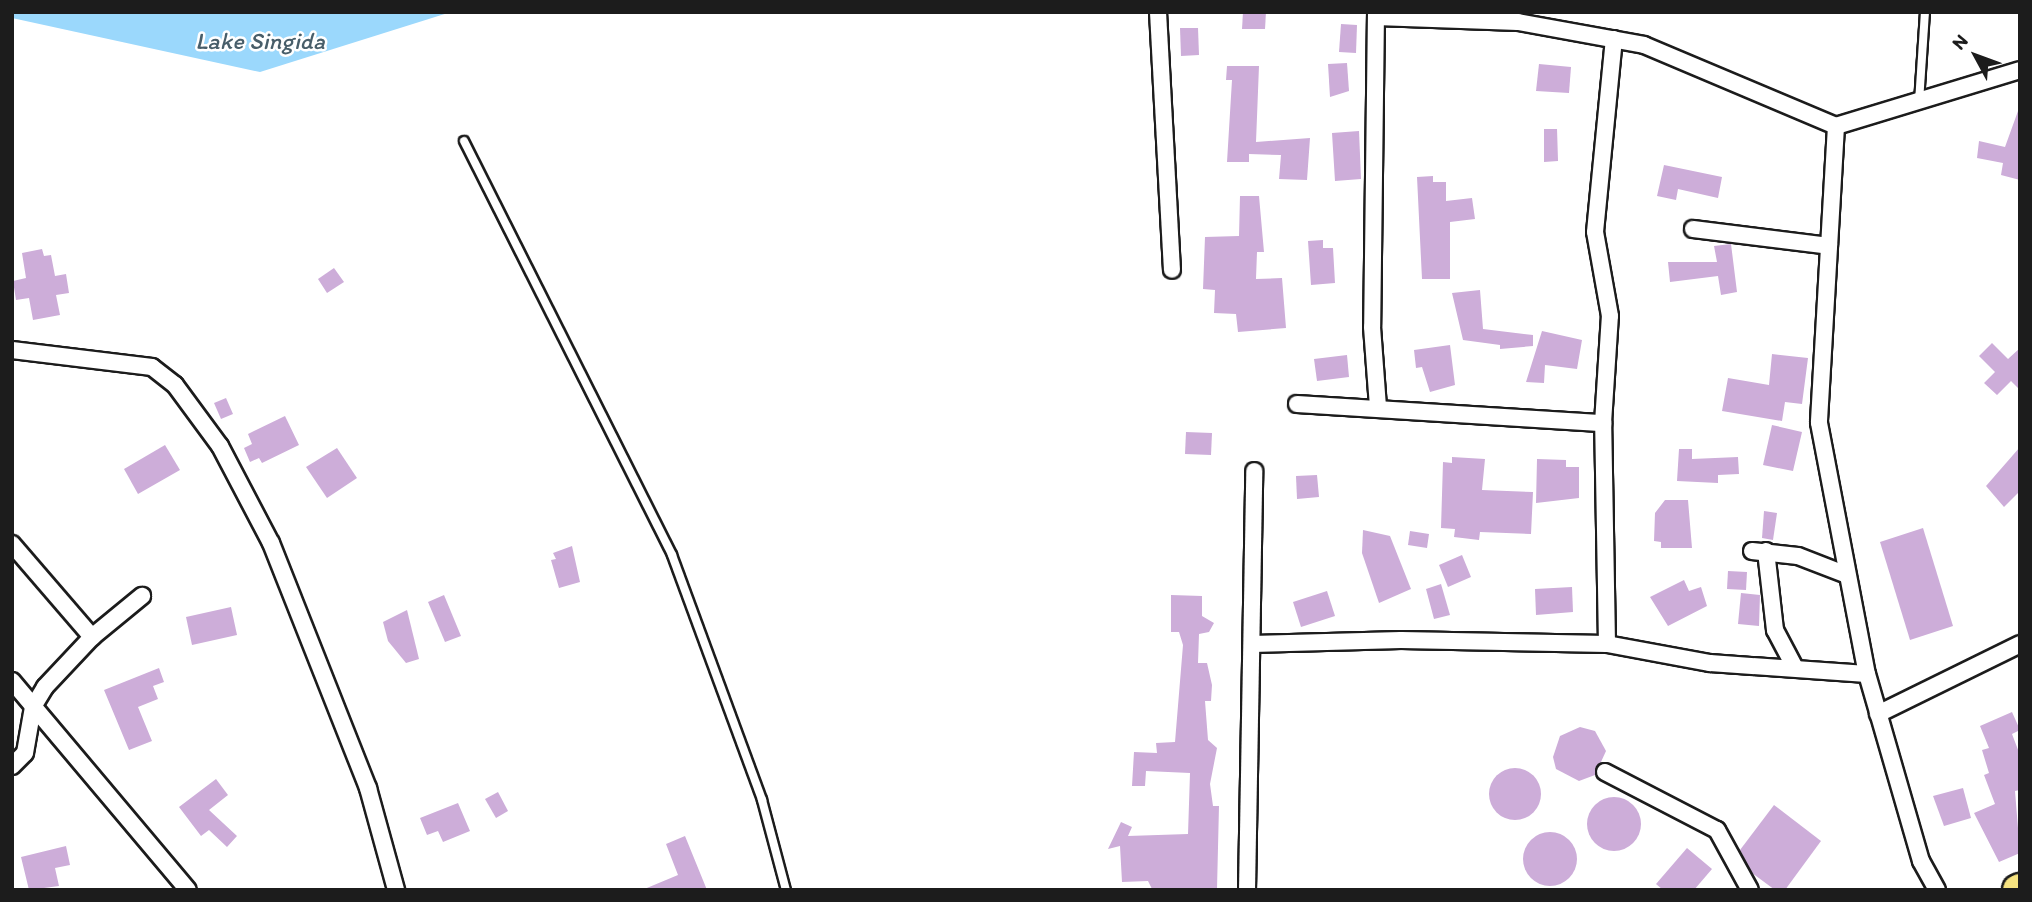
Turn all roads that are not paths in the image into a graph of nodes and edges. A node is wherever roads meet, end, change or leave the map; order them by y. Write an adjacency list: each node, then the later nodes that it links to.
1 (1158, 12): 11 (street)
2 (1925, 12): 6 (lane)
3 (1376, 15): 4 (street); 14 (street)
4 (1614, 39): 7 (street); 15 (street)
5 (2020, 71): 6 (street)
6 (1919, 102): 7 (street)
7 (1836, 126): 10 (street)
8 (464, 141): 33 (lane)
9 (1693, 229): 10 (street)
10 (1829, 246): 18 (street)
11 (1172, 270)
12 (12, 350): 32 (street)
13 (1297, 404): 14 (street)
14 (1378, 407): 15 (street)
15 (1603, 423): 21 (street)
16 (1254, 471): 23 (street)
17 (12, 544): 20 (street)
18 (1847, 575): 24 (street); 25 (street)
19 (142, 596): 20 (street)
20 (92, 637): 27 (street)
21 (1607, 644): 23 (street); 24 (street)
22 (2020, 644): 28 (street)
23 (1252, 645): 34 (street)
24 (1795, 668): 25 (street)
25 (1867, 674): 28 (street)
26 (12, 681): 27 (street)
27 (33, 707): 29 (street); 31 (street)
28 (1878, 714): 36 (street)
29 (12, 766)
30 (1605, 772): 35 (street)
31 (188, 890)
32 (396, 890)
33 (786, 890)
34 (1247, 890)
35 (1750, 890)
36 (1937, 890)

